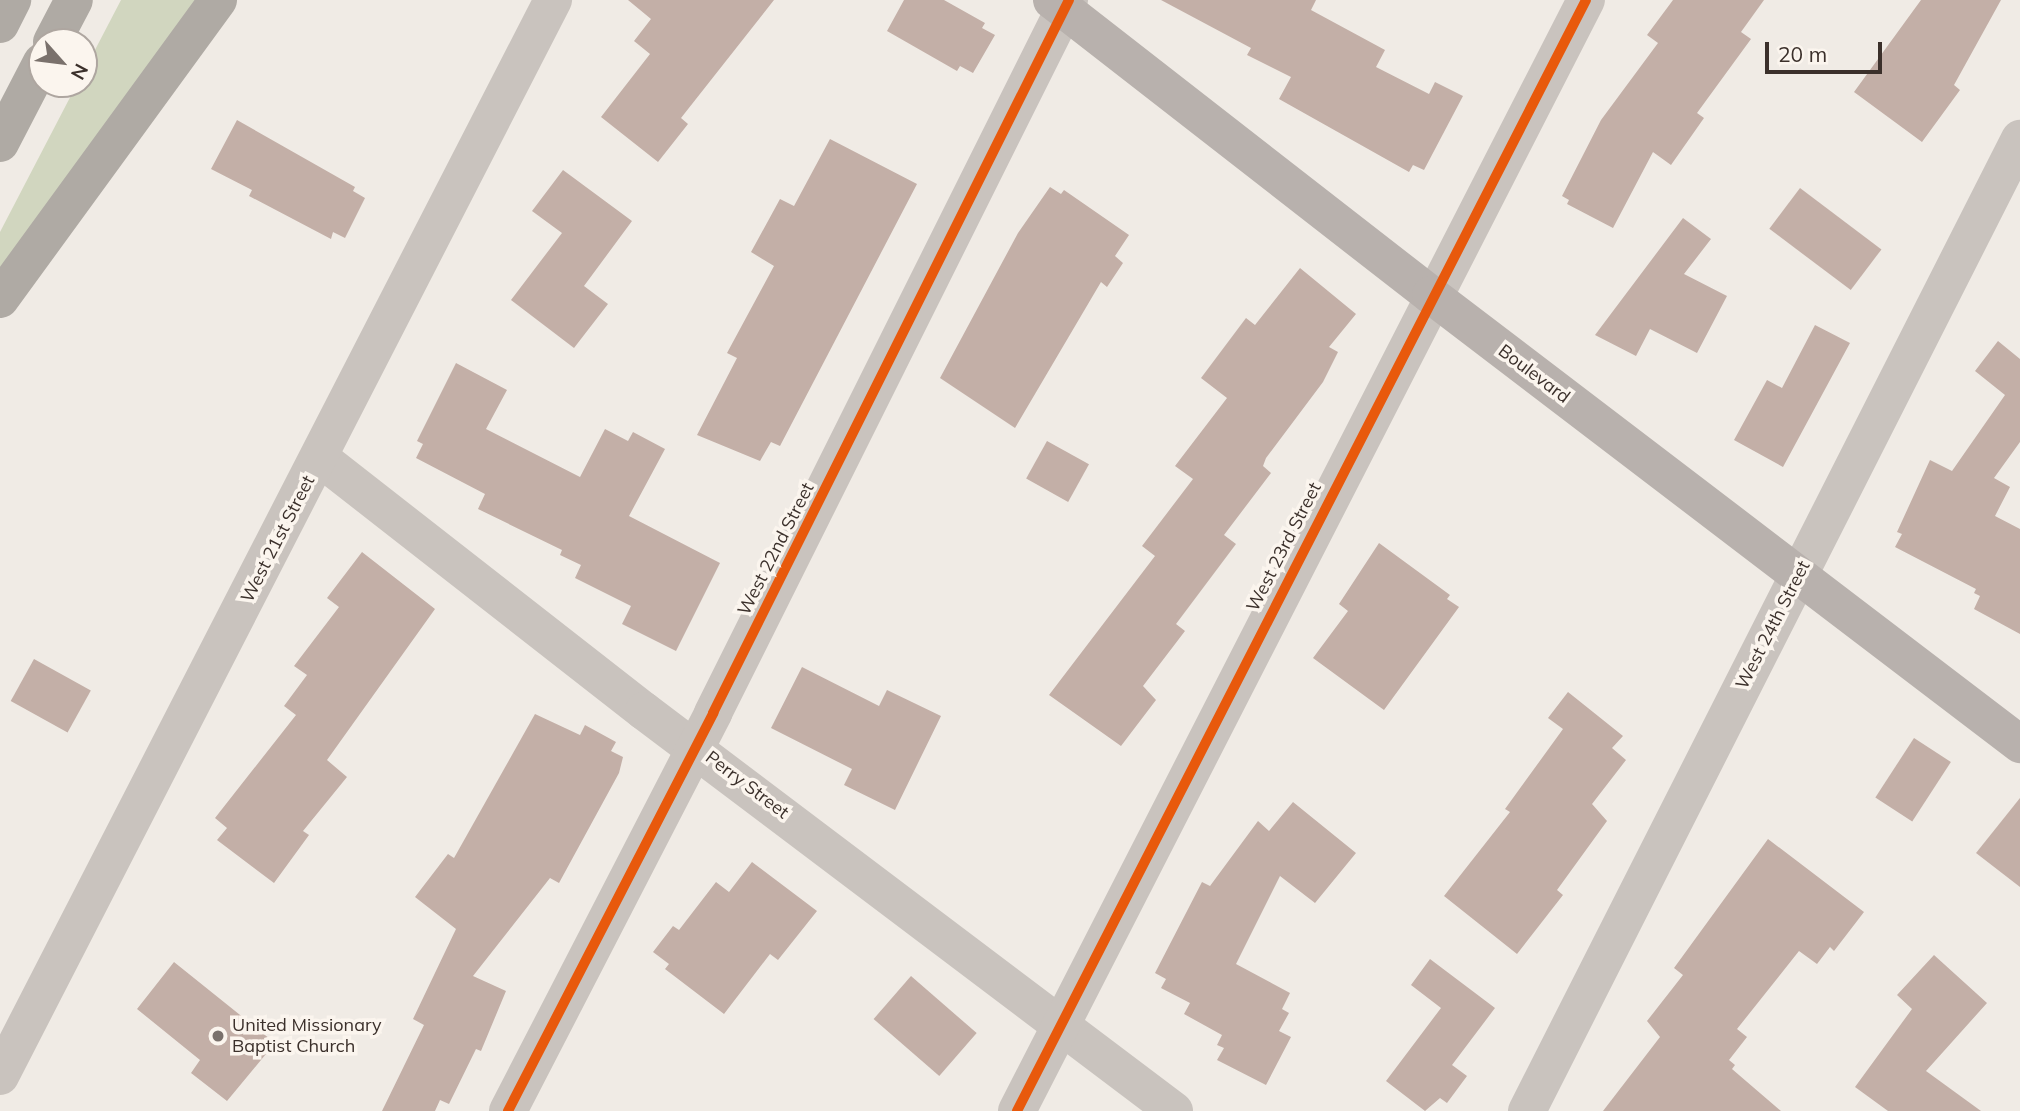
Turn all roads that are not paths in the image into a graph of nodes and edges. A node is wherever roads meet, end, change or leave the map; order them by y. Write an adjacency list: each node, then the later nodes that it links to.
1 (12, 0): 7 (highway)
2 (74, 0): 8 (highway)
3 (218, 0): 13 (highway)
4 (553, 0): 14 (street, West 21st Street)
5 (1586, 0): 12 (street, West 23rd Street)
6 (1062, 3): 12 (main road, Boulevard); 17 (street, West 22nd Street)
7 (0, 24)
8 (59, 28)
9 (28, 89): 11 (highway)
10 (2020, 139): 15 (street, West 24th Street)
11 (0, 143)
12 (1431, 295): 15 (main road, Boulevard); 18 (street, West 23rd Street)
13 (0, 299)
14 (320, 458): 17 (street, Perry Street); 19 (street, West 21st Street)
15 (1798, 575): 16 (main road, Boulevard); 23 (street, West 24th Street)
16 (2020, 744)
17 (696, 747): 18 (street, Perry Street); 20 (street, West 22nd Street)
18 (1060, 1027): 21 (street, West 23rd Street); 22 (street, Perry Street)
19 (0, 1076)
20 (508, 1111)
21 (1017, 1111)
22 (1174, 1111)
23 (1527, 1111)

